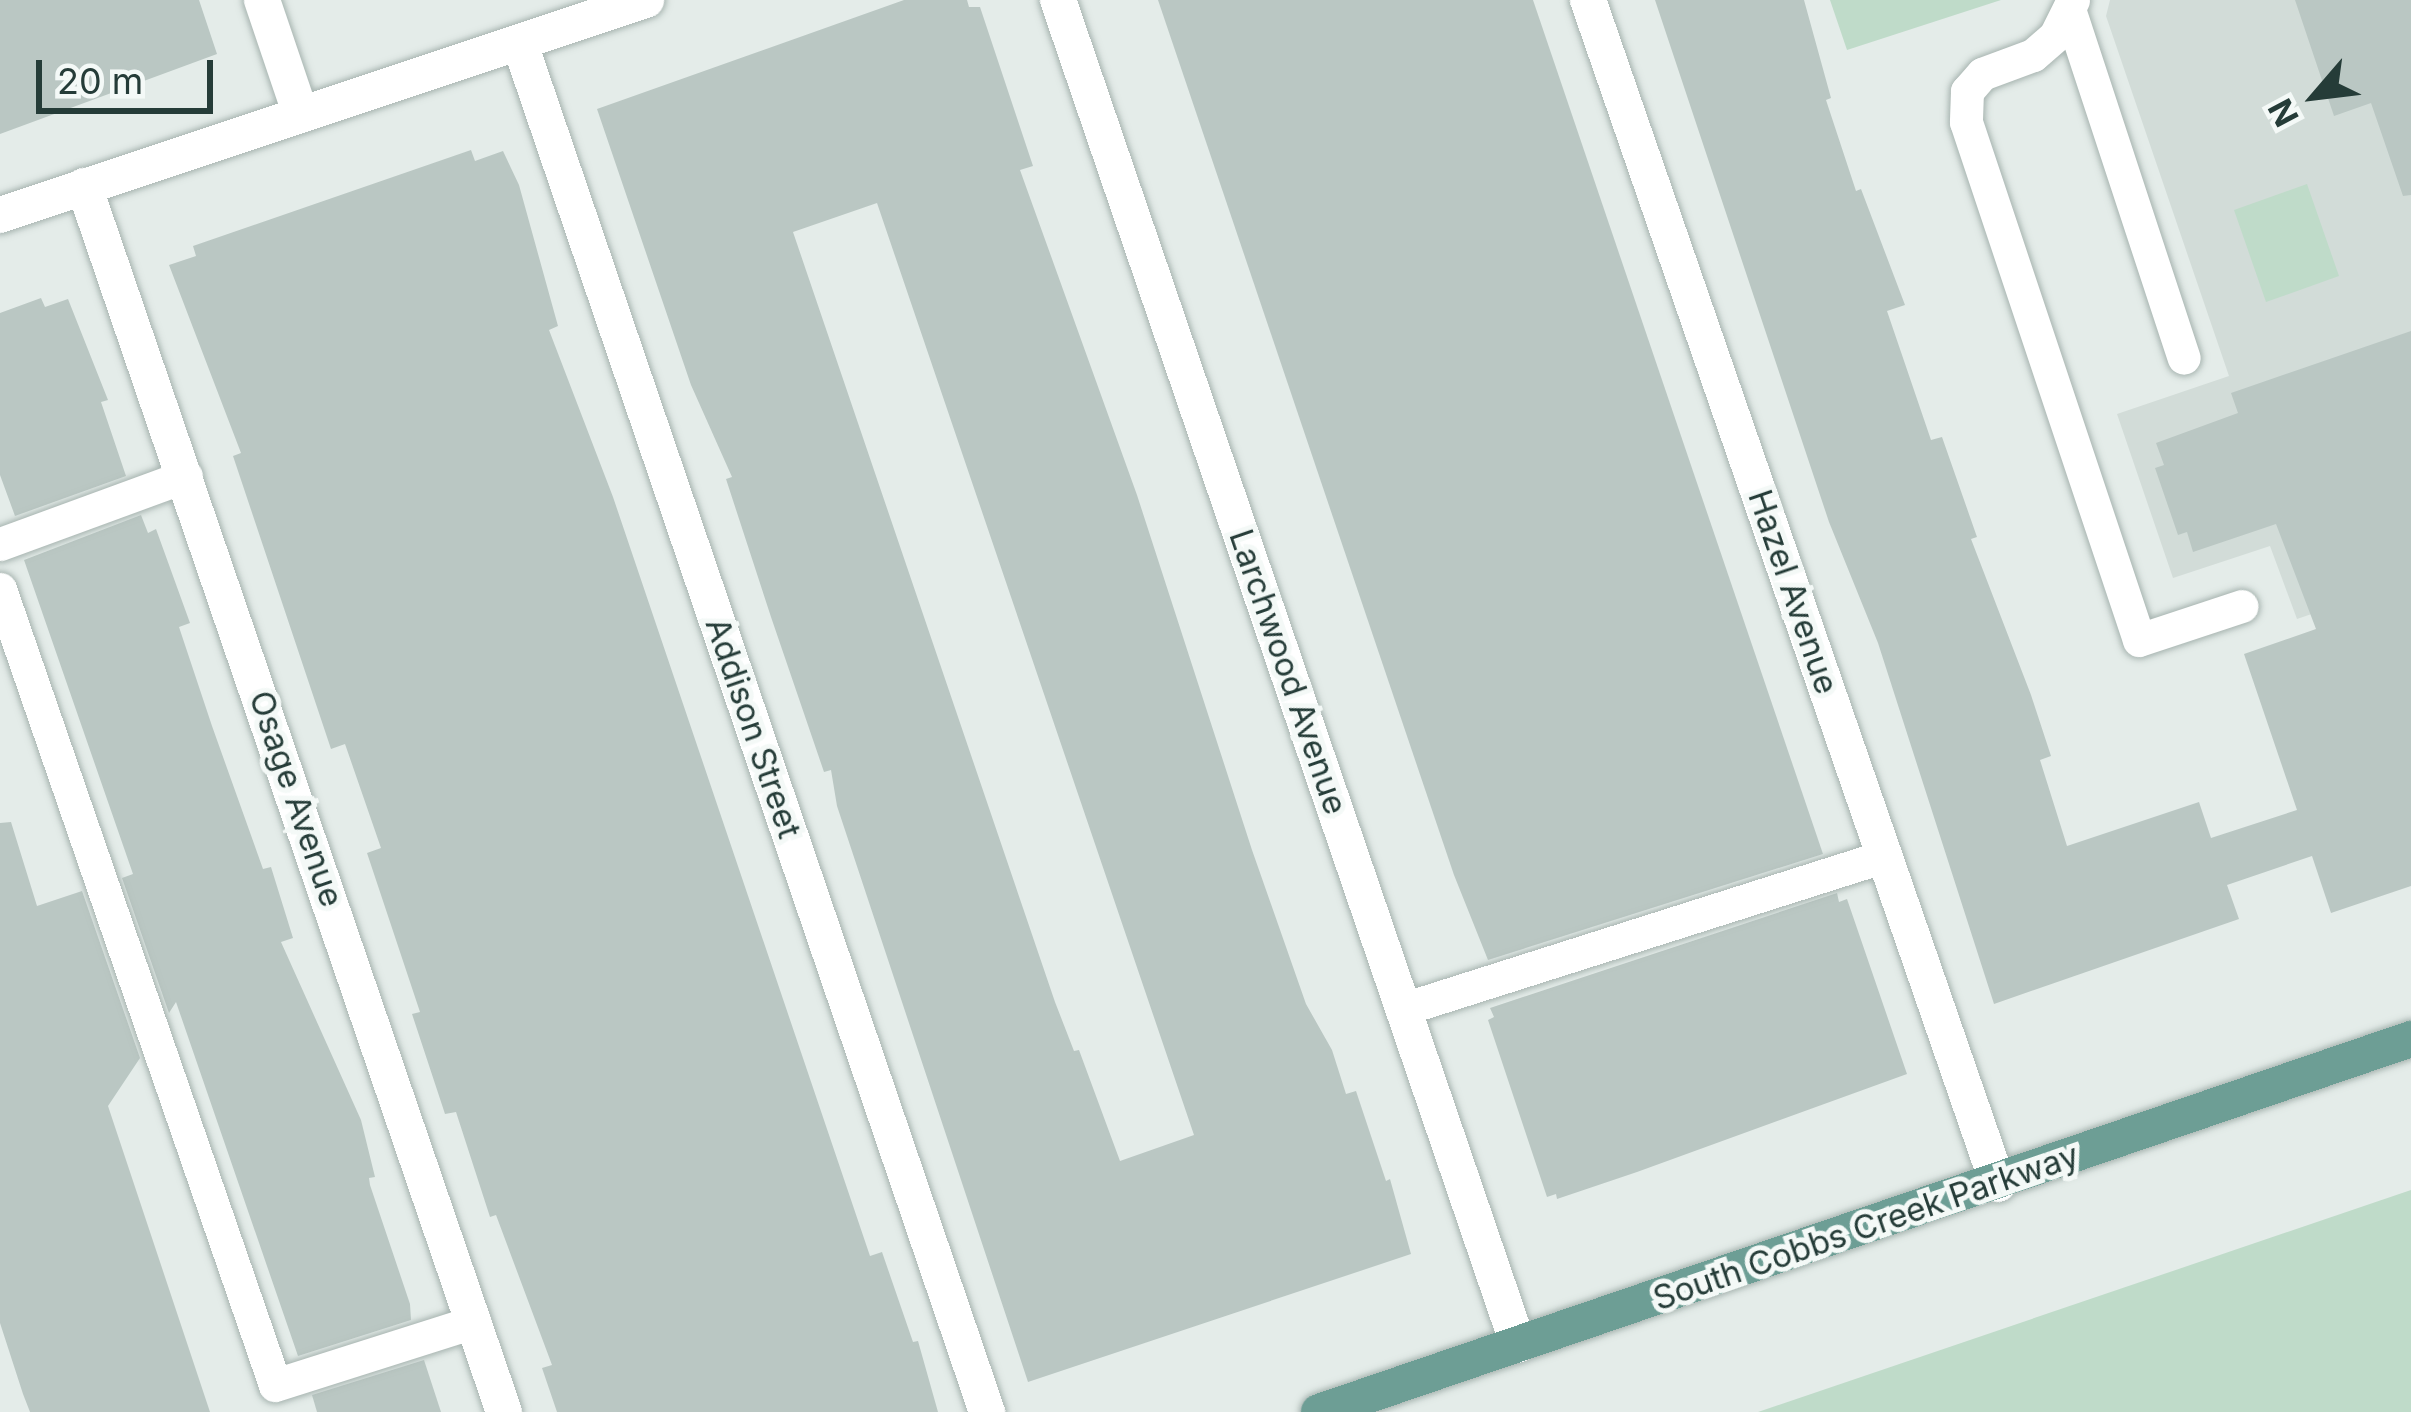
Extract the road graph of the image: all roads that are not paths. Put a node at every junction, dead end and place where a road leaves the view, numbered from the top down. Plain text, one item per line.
1 (262, 0) edge
2 (646, 0) edge
3 (1058, 0) edge
4 (1588, 0) edge
5 (2071, 5) edge
6 (520, 44) junction
7 (301, 115) junction
8 (84, 186) junction
9 (0, 215) edge
10 (2184, 358) dead end
11 (186, 476) junction
12 (0, 544) edge
13 (0, 589) edge
14 (2242, 606) dead end
15 (1885, 856) junction
16 (1403, 1009) junction
17 (2411, 1039) edge
18 (1998, 1184) junction
19 (474, 1322) junction
20 (1518, 1344) junction
21 (504, 1412) edge
22 (987, 1412) edge
23 (1319, 1412) edge

1 - 7 street
2 - 6 street
3 - 16 street, Larchwood Avenue
4 - 15 street, Hazel Avenue
5 - 10 lane
5 - 14 lane
6 - 7 street
6 - 22 street, Addison Street
7 - 8 street
8 - 9 street
8 - 11 street, Osage Avenue
11 - 12 lane
11 - 19 street, Osage Avenue
13 - 19 lane
15 - 16 lane
15 - 18 street, Hazel Avenue
16 - 20 street, Larchwood Avenue
17 - 18 main road, South Cobbs Creek Parkway
18 - 20 main road, South Cobbs Creek Parkway
19 - 21 street, Osage Avenue
20 - 23 main road, South Cobbs Creek Parkway

